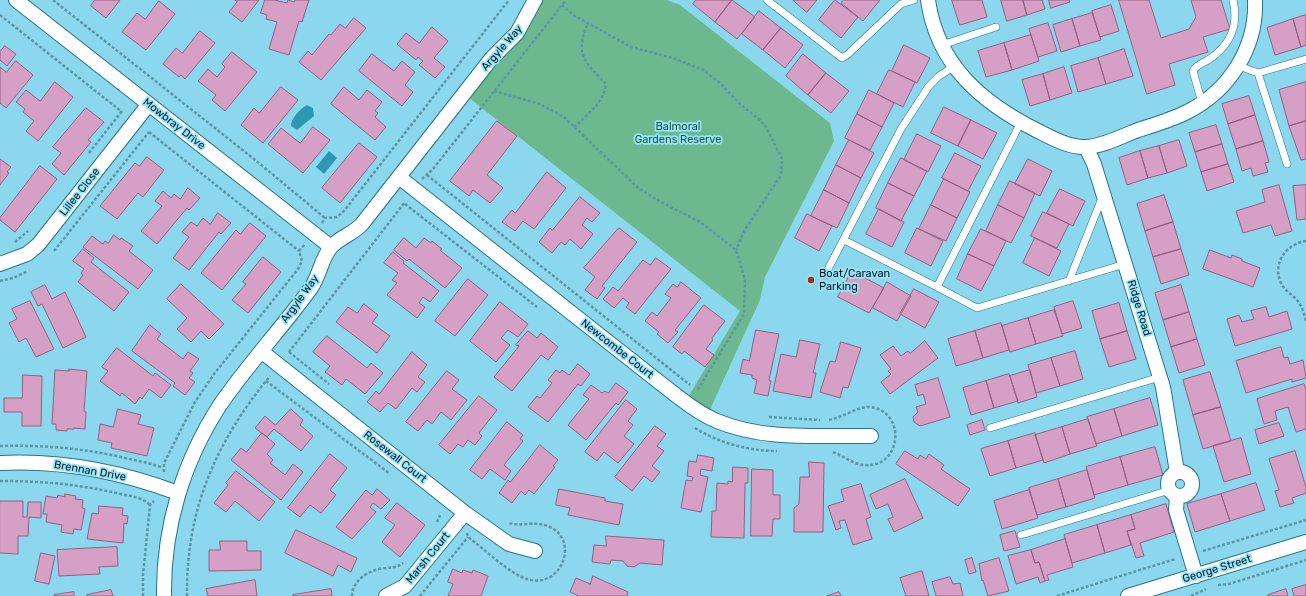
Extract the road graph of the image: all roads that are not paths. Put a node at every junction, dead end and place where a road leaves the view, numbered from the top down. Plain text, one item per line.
1 (16, 0) edge
2 (535, 0) edge
3 (767, 0) edge
4 (914, 0) edge
5 (928, 0) edge
6 (1233, 0) edge
7 (1255, 0) edge
8 (996, 27) dead end
9 (942, 45) junction
10 (1306, 59) edge
11 (955, 66) junction
12 (1239, 66) junction
13 (1258, 73) junction
14 (1202, 103) junction
15 (149, 104) junction
16 (1021, 122) junction
17 (1086, 147) junction
18 (1286, 164) dead end
19 (399, 177) junction
20 (1104, 195) junction
21 (844, 240) junction
22 (331, 247) junction
23 (0, 264) edge
24 (1125, 264) junction
25 (825, 275) dead end
26 (1069, 281) junction
27 (937, 287) junction
28 (261, 351) junction
29 (1160, 377) junction
30 (990, 428) dead end
31 (871, 436) dead end
32 (0, 463) edge
33 (1177, 472) junction
34 (178, 493) junction
35 (1173, 493) junction
36 (465, 513) junction
37 (1021, 536) dead end
38 (1306, 542) edge
39 (535, 551) dead end
40 (1196, 576) junction
41 (164, 596) edge
42 (386, 596) edge
43 (1128, 596) edge

1 - 15 street, Mowbray Drive
2 - 19 street, Argyle Way
3 - 4 lane
5 - 9 street
6 - 14 lane
7 - 12 street
8 - 9 lane
9 - 11 street
10 - 13 lane
11 - 16 street
11 - 21 lane
12 - 13 lane
12 - 14 street
13 - 18 lane
14 - 17 street
15 - 22 street, Mowbray Drive
15 - 23 street, Lillee Close
16 - 17 street
16 - 27 lane
17 - 20 street, Ridge Road
19 - 22 street, Argyle Way
19 - 31 street, Newcombe Court
20 - 24 street, Ridge Road
20 - 26 lane
21 - 25 lane
21 - 27 lane
22 - 28 street, Argyle Way
24 - 26 lane
24 - 29 street, Ridge Road
26 - 27 lane
28 - 34 street, Argyle Way
28 - 36 street, Rosewall Court
29 - 30 lane
29 - 33 street, Ridge Road
32 - 34 street, Brennan Drive
33 - 35 street
33 - 35 street
34 - 41 street, Argyle Way
35 - 37 lane
35 - 40 street
36 - 39 street, Rosewall Court
36 - 42 street, Marsh Court
38 - 40 street, George Street
40 - 43 street, George Street

